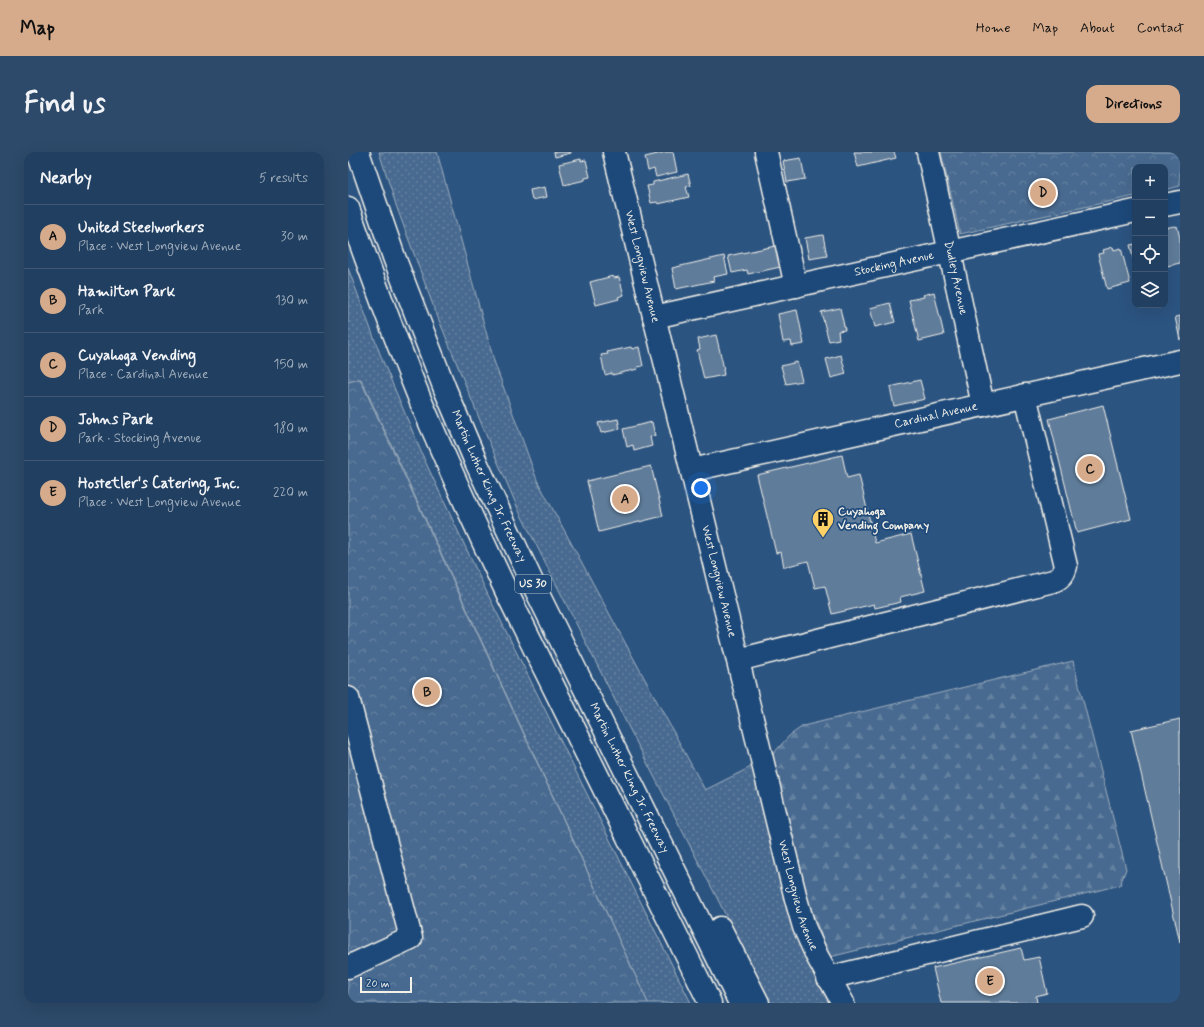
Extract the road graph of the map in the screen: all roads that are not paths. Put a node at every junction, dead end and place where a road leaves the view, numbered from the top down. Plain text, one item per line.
1 (358, 152) edge
2 (614, 152) edge
3 (766, 152) edge
4 (928, 152) edge
5 (1180, 202) edge
6 (1168, 204) edge
7 (348, 208) edge
8 (1132, 213) edge
9 (950, 252) junction
10 (796, 286) junction
11 (654, 317) junction
12 (1180, 361) edge
13 (1025, 395) junction
14 (983, 404) junction
15 (692, 470) junction
16 (738, 660) junction
17 (348, 698) edge
18 (606, 732) junction
19 (1082, 916) dead end
20 (348, 967) edge
21 (828, 978) junction
22 (710, 1003) edge
23 (740, 1003) edge
24 (758, 1003) edge
25 (843, 1003) edge

1 - 18 main road, Martin Luther King Jr. Freeway / US 30
2 - 11 main road, West Longview Avenue
3 - 10 main road
4 - 9 main road, Dudley Avenue
5 - 6 main road
7 - 22 main road, US 30
8 - 9 main road, Stocking Avenue
9 - 10 main road, Stocking Avenue
9 - 14 main road, Dudley Avenue
10 - 11 main road, Stocking Avenue
11 - 15 main road, West Longview Avenue
12 - 13 main road, Cardinal Avenue
13 - 14 main road, Cardinal Avenue
13 - 16 main road
14 - 15 main road, Cardinal Avenue
15 - 16 main road, West Longview Avenue
16 - 21 main road, West Longview Avenue
17 - 20 main road
18 - 23 main road, Martin Luther King Jr. Freeway / US 30
18 - 24 main road
19 - 21 main road
21 - 25 main road, West Longview Avenue

